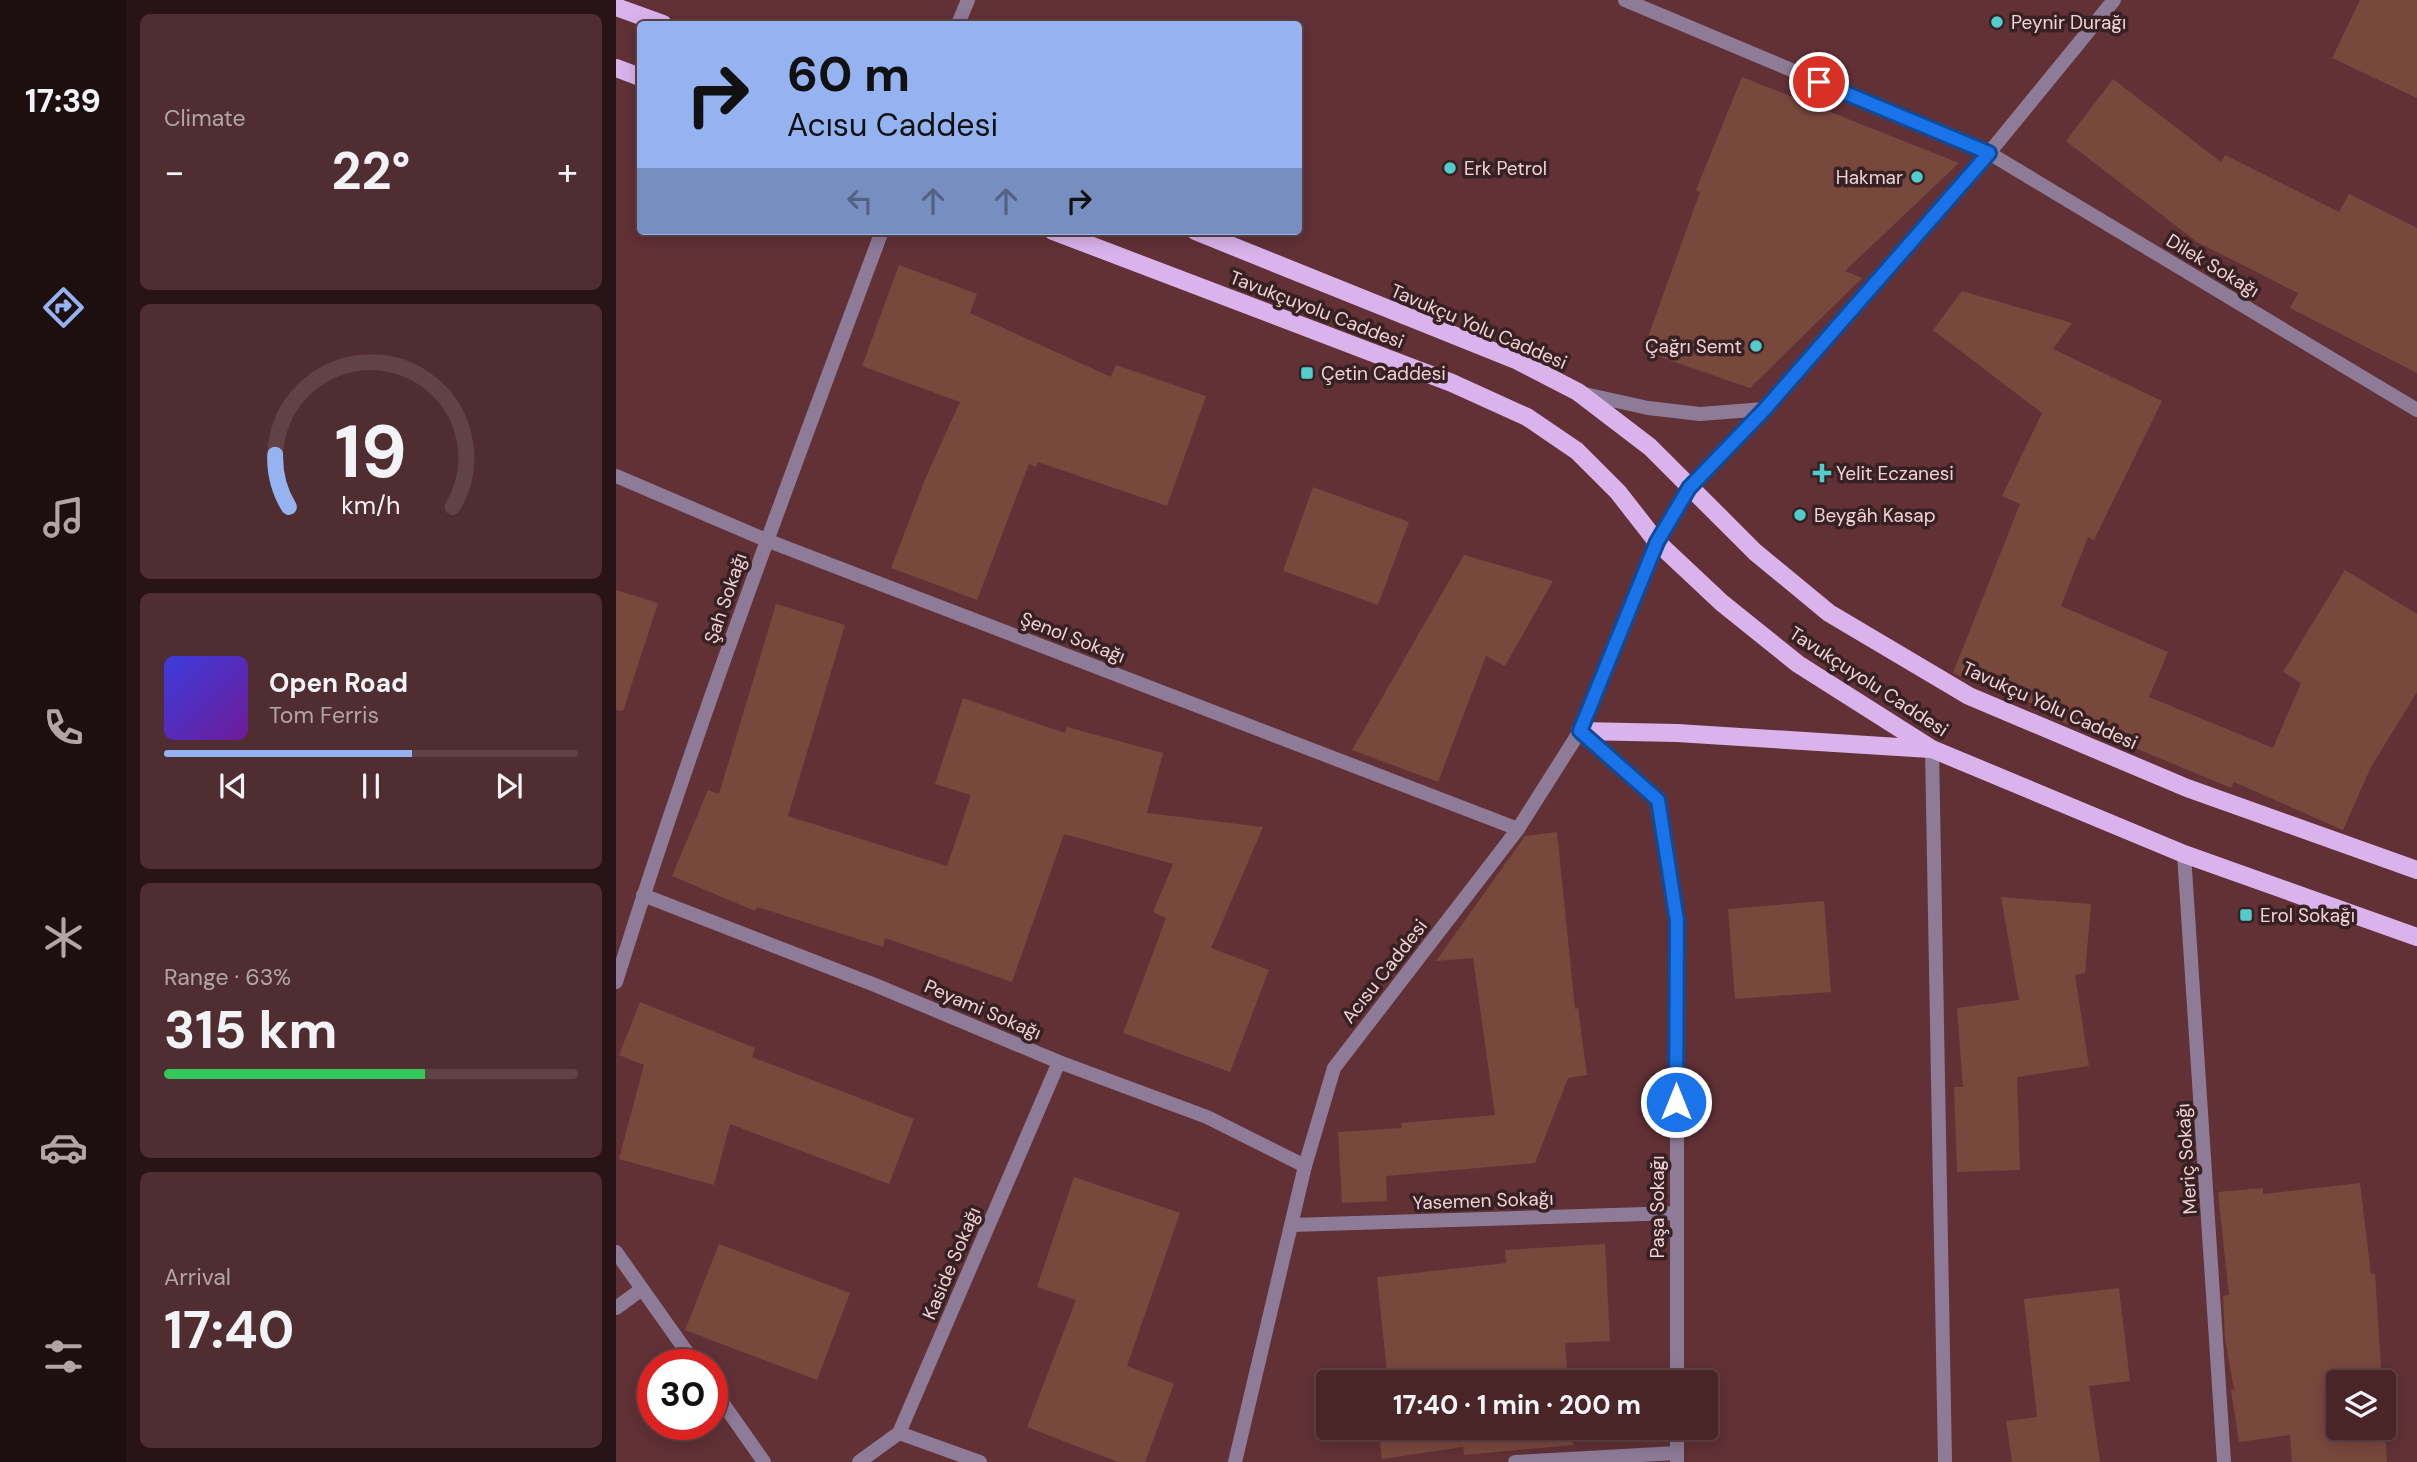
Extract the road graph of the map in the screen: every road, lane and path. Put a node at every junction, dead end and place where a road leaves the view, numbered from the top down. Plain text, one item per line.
1 (968, 0) edge
2 (1625, 0) edge
3 (2114, 0) edge
4 (616, 7) edge
5 (655, 21) edge
6 (959, 21) edge
7 (616, 68) edge
8 (637, 76) edge
9 (1989, 153) junction
10 (880, 235) edge
11 (1064, 235) edge
12 (1205, 235) edge
13 (1578, 392) junction
14 (1765, 409) junction
15 (2417, 410) edge
16 (616, 476) edge
17 (1689, 488) junction
18 (766, 540) junction
19 (1657, 542) junction
20 (1580, 731) junction
21 (1932, 749) junction
22 (1518, 829) junction
23 (2185, 854) junction
24 (2417, 870) edge
25 (643, 895) junction
26 (2417, 937) edge
27 (616, 982) edge
28 (1059, 1062) junction
29 (1305, 1166) junction
30 (1677, 1213) junction
31 (1291, 1226) junction
32 (616, 1252) edge
33 (642, 1289) junction
34 (616, 1307) edge
35 (685, 1349) edge
36 (1677, 1370) edge
37 (728, 1411) edge
38 (899, 1433) junction
39 (1677, 1457) edge
40 (764, 1462) edge
41 (859, 1462) edge
42 (980, 1462) edge
43 (1235, 1462) edge
44 (1516, 1462) edge
45 (1945, 1462) edge
46 (2224, 1462) edge

1 - 6 street
2 - 9 street, Dilek Sokağı
3 - 9 street
4 - 5 main road
7 - 8 main road
9 - 14 street
9 - 15 street, Dilek Sokağı
10 - 18 street, Şah Sokağı
11 - 19 main road, Tavukçuyolu Caddesi
12 - 13 main road, Tavukçu Yolu Caddesi
13 - 14 street
13 - 17 main road, Tavukçu Yolu Caddesi
14 - 17 street
16 - 18 street, Şenol Sokağı
17 - 19 street
17 - 24 main road, Tavukçu Yolu Caddesi
18 - 22 street, Şenol Sokağı
18 - 25 street, Şah Sokağı
19 - 20 street, Acısu Caddesi
19 - 21 main road, Tavukçuyolu Caddesi
20 - 21 main road
20 - 22 street, Acısu Caddesi
20 - 30 street, Paşa Sokağı
21 - 23 main road, Tavukçuyolu Caddesi
21 - 45 street
22 - 29 street, Acısu Caddesi
23 - 26 main road, Tavukçuyolu Caddesi
23 - 46 street, Meriç Sokağı
25 - 27 street, Şah Sokağı
25 - 28 street, Peyami Sokağı
28 - 29 street, Peyami Sokağı
28 - 38 street, Kaside Sokağı
29 - 31 street, Acısu Caddesi
30 - 31 street, Yasemen Sokağı
30 - 36 street, Paşa Sokağı
31 - 43 street, Acısu Caddesi
32 - 33 street
33 - 34 street
33 - 35 street
37 - 40 street
38 - 41 street
38 - 42 street
39 - 44 street

